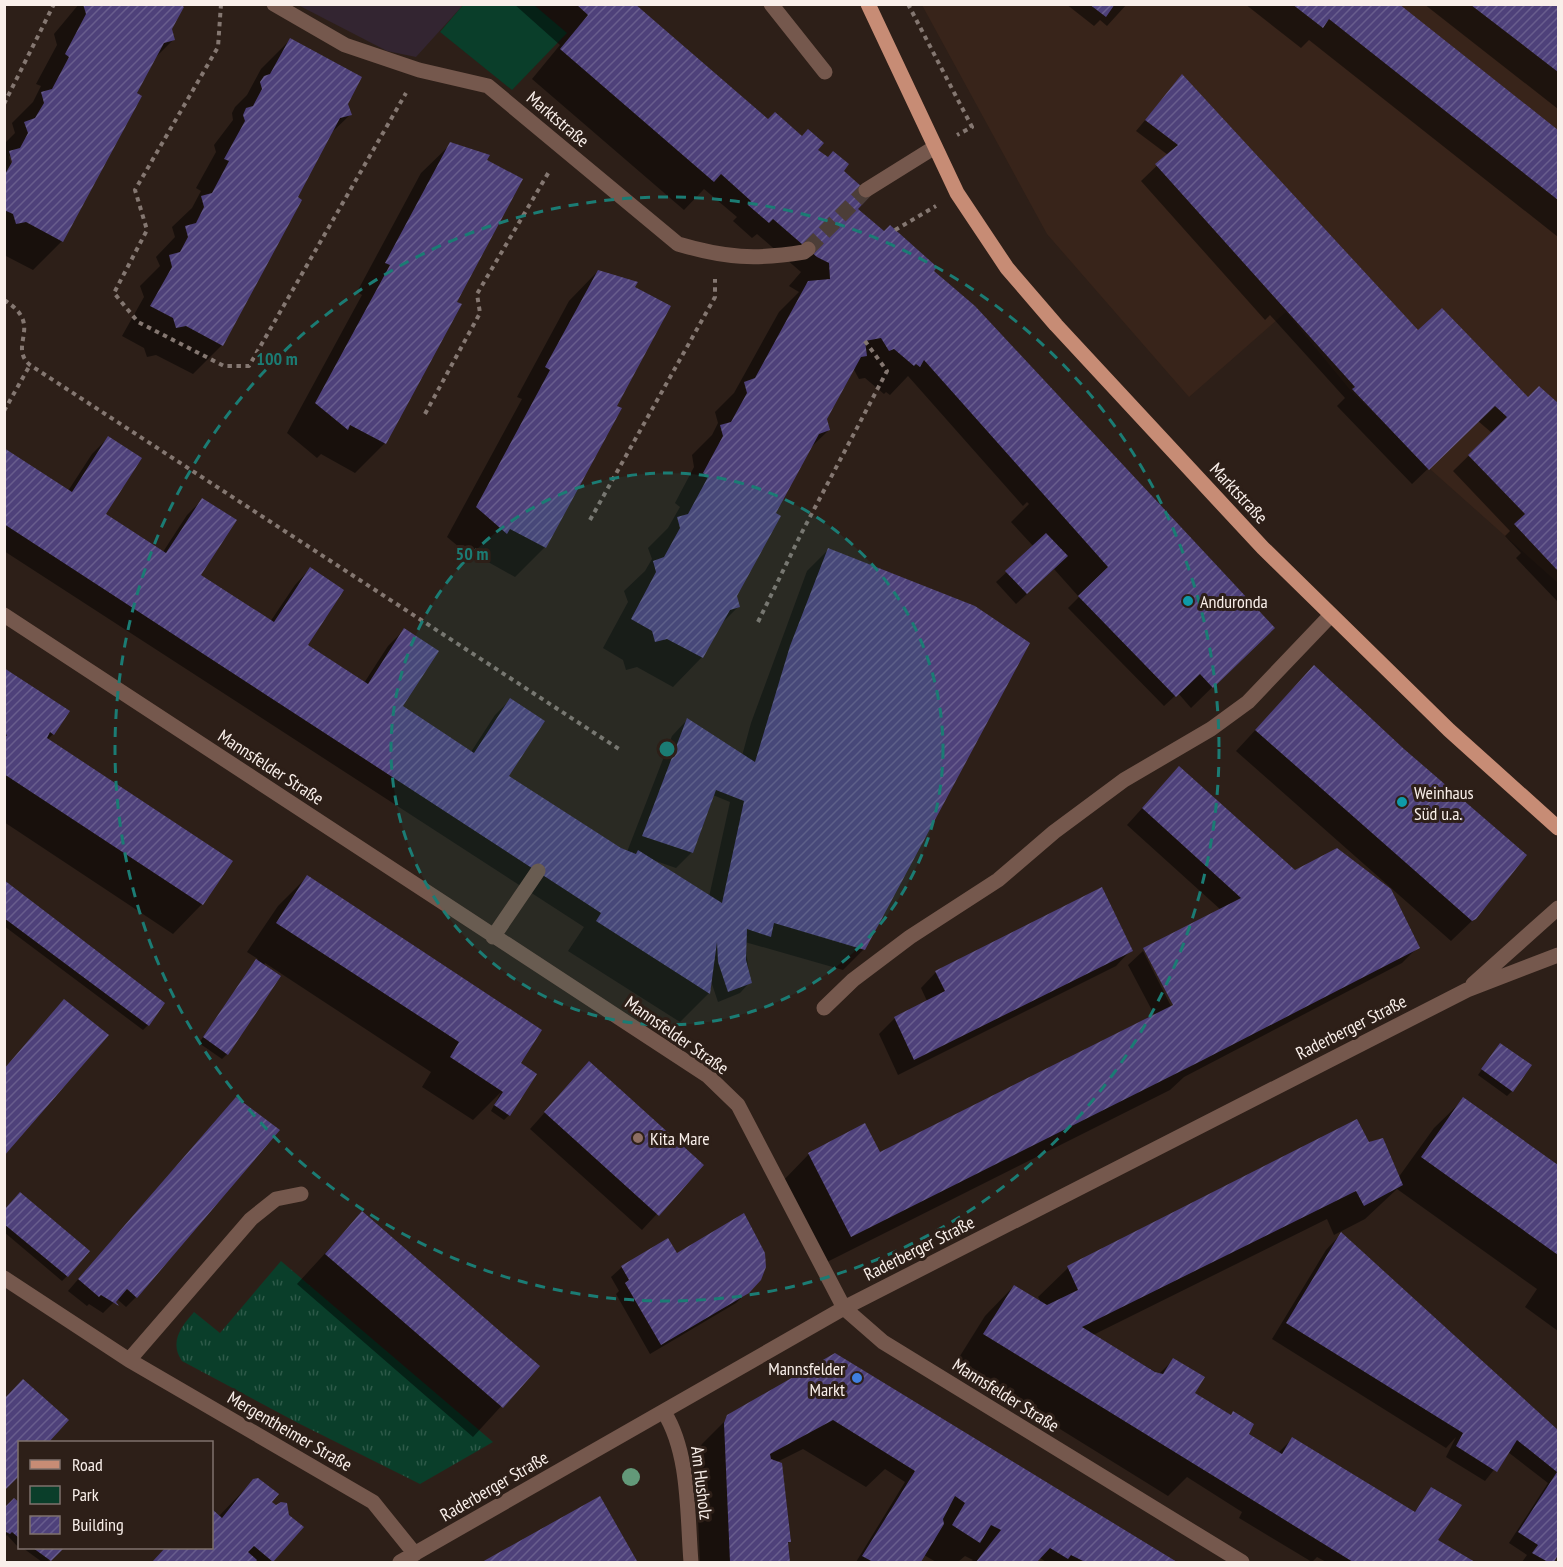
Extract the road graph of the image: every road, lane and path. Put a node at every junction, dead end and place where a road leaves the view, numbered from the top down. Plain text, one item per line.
1 (54, 4) edge
2 (221, 4) edge
3 (274, 4) edge
4 (771, 4) edge
5 (868, 4) edge
6 (908, 4) edge
7 (419, 70) junction
8 (825, 72) dead end
9 (4, 104) edge
10 (935, 147) junction
11 (563, 149) junction
12 (866, 190) tunnel mouth
13 (957, 193) junction
14 (895, 230) dead end
15 (808, 249) tunnel mouth
16 (714, 255) junction
17 (4, 300) edge
18 (865, 341) dead end
19 (30, 365) junction
20 (4, 411) edge
21 (425, 414) dead end
22 (591, 520) dead end
23 (4, 615) edge
24 (1331, 615) junction
25 (758, 622) dead end
26 (621, 751) dead end
27 (1558, 828) edge
28 (538, 871) dead end
29 (1558, 909) edge
30 (494, 937) junction
31 (1558, 956) edge
32 (1467, 990) junction
33 (824, 1008) dead end
34 (301, 1194) dead end
35 (4, 1278) edge
36 (844, 1308) junction
37 (129, 1360) junction
38 (664, 1412) junction
39 (415, 1554) junction
40 (400, 1563) edge
41 (691, 1563) edge
42 (1242, 1563) edge

1 - 9 path
2 - 7 path
3 - 7 street, Marktstraße
4 - 8 street
5 - 10 main road, Marktstraße
6 - 10 path
7 - 11 street, Marktstraße
10 - 12 street
10 - 13 main road, Marktstraße
11 - 16 street, Marktstraße
11 - 21 path
13 - 14 path
13 - 24 main road, Marktstraße
15 - 16 street, Marktstraße
16 - 22 path
17 - 19 path
18 - 25 path
19 - 20 path
19 - 26 path
23 - 30 street, Mannsfelder Straße
24 - 27 main road, Marktstraße
24 - 33 street
28 - 30 street
29 - 32 street, Raderberger Straße
30 - 36 street, Mannsfelder Straße
31 - 32 street, Raderberger Straße
32 - 36 street, Raderberger Straße
34 - 37 street
35 - 37 street, Mergentheimer Straße
36 - 38 street, Raderberger Straße
36 - 42 street, Mannsfelder Straße
37 - 39 street, Mergentheimer Straße
38 - 39 street, Raderberger Straße
38 - 41 street, Am Husholz
39 - 40 street, Raderberger Straße

